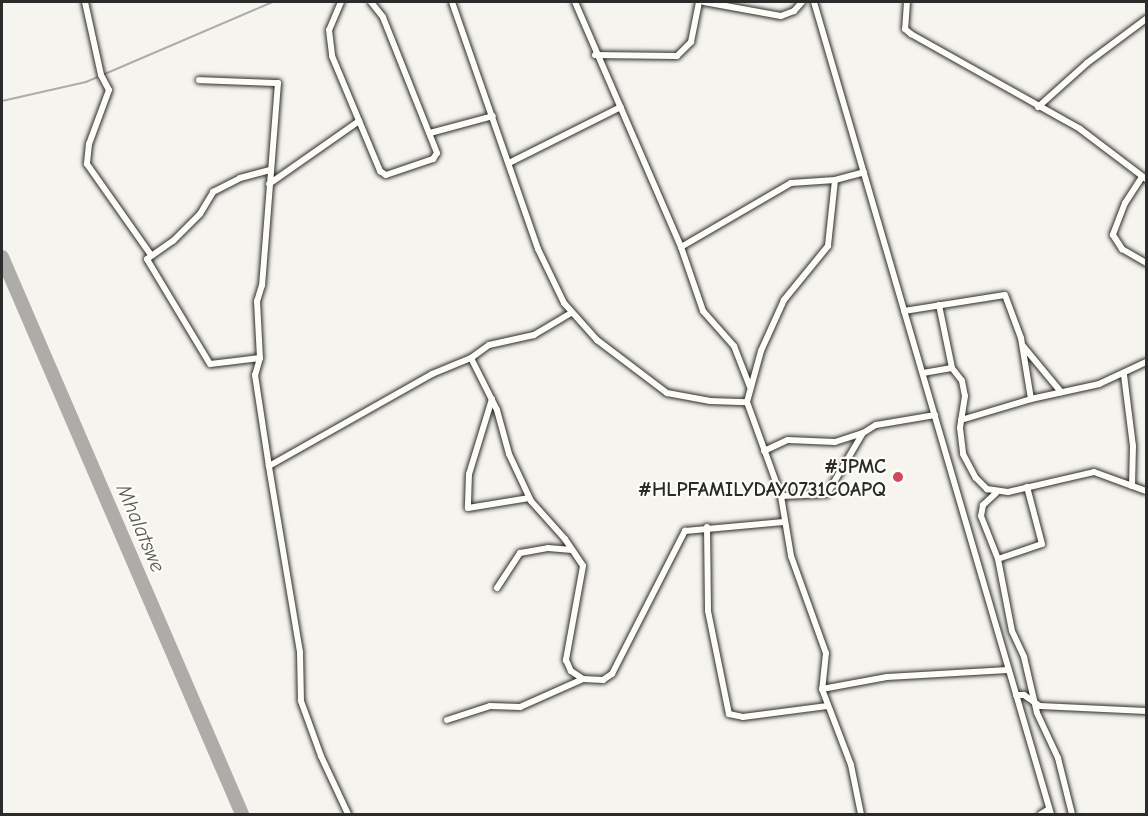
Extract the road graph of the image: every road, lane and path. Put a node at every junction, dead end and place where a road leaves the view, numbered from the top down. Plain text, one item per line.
1 (85, 2) edge
2 (341, 2) edge
3 (371, 2) edge
4 (452, 2) edge
5 (575, 2) edge
6 (702, 2) edge
7 (802, 2) edge
8 (813, 2) edge
9 (907, 2) edge
10 (1146, 19) edge
11 (596, 55) junction
12 (199, 80) dead end
13 (621, 107) junction
14 (1038, 107) junction
15 (493, 116) junction
16 (359, 121) junction
17 (430, 133) junction
18 (509, 163) junction
19 (269, 170) junction
20 (864, 171) junction
21 (1144, 178) edge
22 (835, 180) junction
23 (269, 184) junction
24 (681, 247) junction
25 (151, 255) junction
26 (1146, 263) edge
27 (939, 305) junction
28 (904, 311) junction
29 (571, 313) junction
30 (1022, 344) junction
31 (260, 358) junction
32 (471, 358) junction
33 (1146, 362) edge
34 (952, 368) junction
35 (923, 373) junction
36 (1124, 375) junction
37 (751, 391) junction
38 (1060, 392) junction
39 (492, 399) junction
40 (1031, 399) junction
41 (747, 402) junction
42 (935, 415) junction
43 (961, 420) junction
44 (862, 433) junction
45 (764, 451) junction
46 (269, 466) junction
47 (1132, 486) junction
48 (1028, 487) junction
49 (1146, 491) edge
50 (996, 493) junction
51 (781, 496) junction
52 (529, 498) junction
53 (784, 522) junction
54 (707, 527) junction
55 (572, 550) junction
56 (998, 560) junction
57 (497, 588) dead end
58 (1008, 670) junction
59 (583, 679) junction
60 (822, 689) junction
61 (1016, 695) junction
62 (1035, 703) junction
63 (826, 706) junction
64 (1146, 711) edge
65 (447, 720) dead end
66 (1050, 812) edge
67 (348, 814) edge
68 (861, 814) edge
69 (1041, 814) edge
70 (1072, 814) edge

1 - 25 street
2 - 16 street
3 - 17 street
4 - 15 street
5 - 11 street
6 - 7 street
6 - 11 street
8 - 20 street
9 - 14 street
10 - 14 street
11 - 13 street
12 - 19 street
13 - 18 street
13 - 24 street
14 - 21 street
15 - 17 street
15 - 18 street
16 - 17 street
16 - 23 street
18 - 29 street
19 - 23 street
19 - 25 street
20 - 22 street
20 - 28 street
21 - 26 street
22 - 24 street
22 - 37 street
23 - 31 street
24 - 37 street
25 - 31 street
27 - 28 street
27 - 30 street
27 - 34 street
28 - 35 street
29 - 32 street
29 - 41 street
30 - 38 street
30 - 40 street
31 - 46 street
32 - 39 street
32 - 46 street
33 - 36 street
34 - 35 street
34 - 43 street
35 - 42 street
36 - 38 street
36 - 47 street
37 - 41 street
38 - 40 street
39 - 52 street
39 - 52 street
40 - 43 street
41 - 45 street
42 - 44 street
42 - 58 street
43 - 50 street
44 - 45 street
44 - 51 street
45 - 51 street
46 - 67 street
47 - 48 street
47 - 49 street
48 - 50 street
48 - 56 street
50 - 56 street
51 - 53 street
52 - 55 street
53 - 54 street
53 - 60 street
54 - 59 street
54 - 63 street
55 - 57 street
55 - 59 street
56 - 62 street
58 - 60 street
58 - 61 street
59 - 65 street
60 - 63 street
61 - 62 street
61 - 66 street
62 - 64 street
62 - 70 street
63 - 68 street
66 - 69 street

